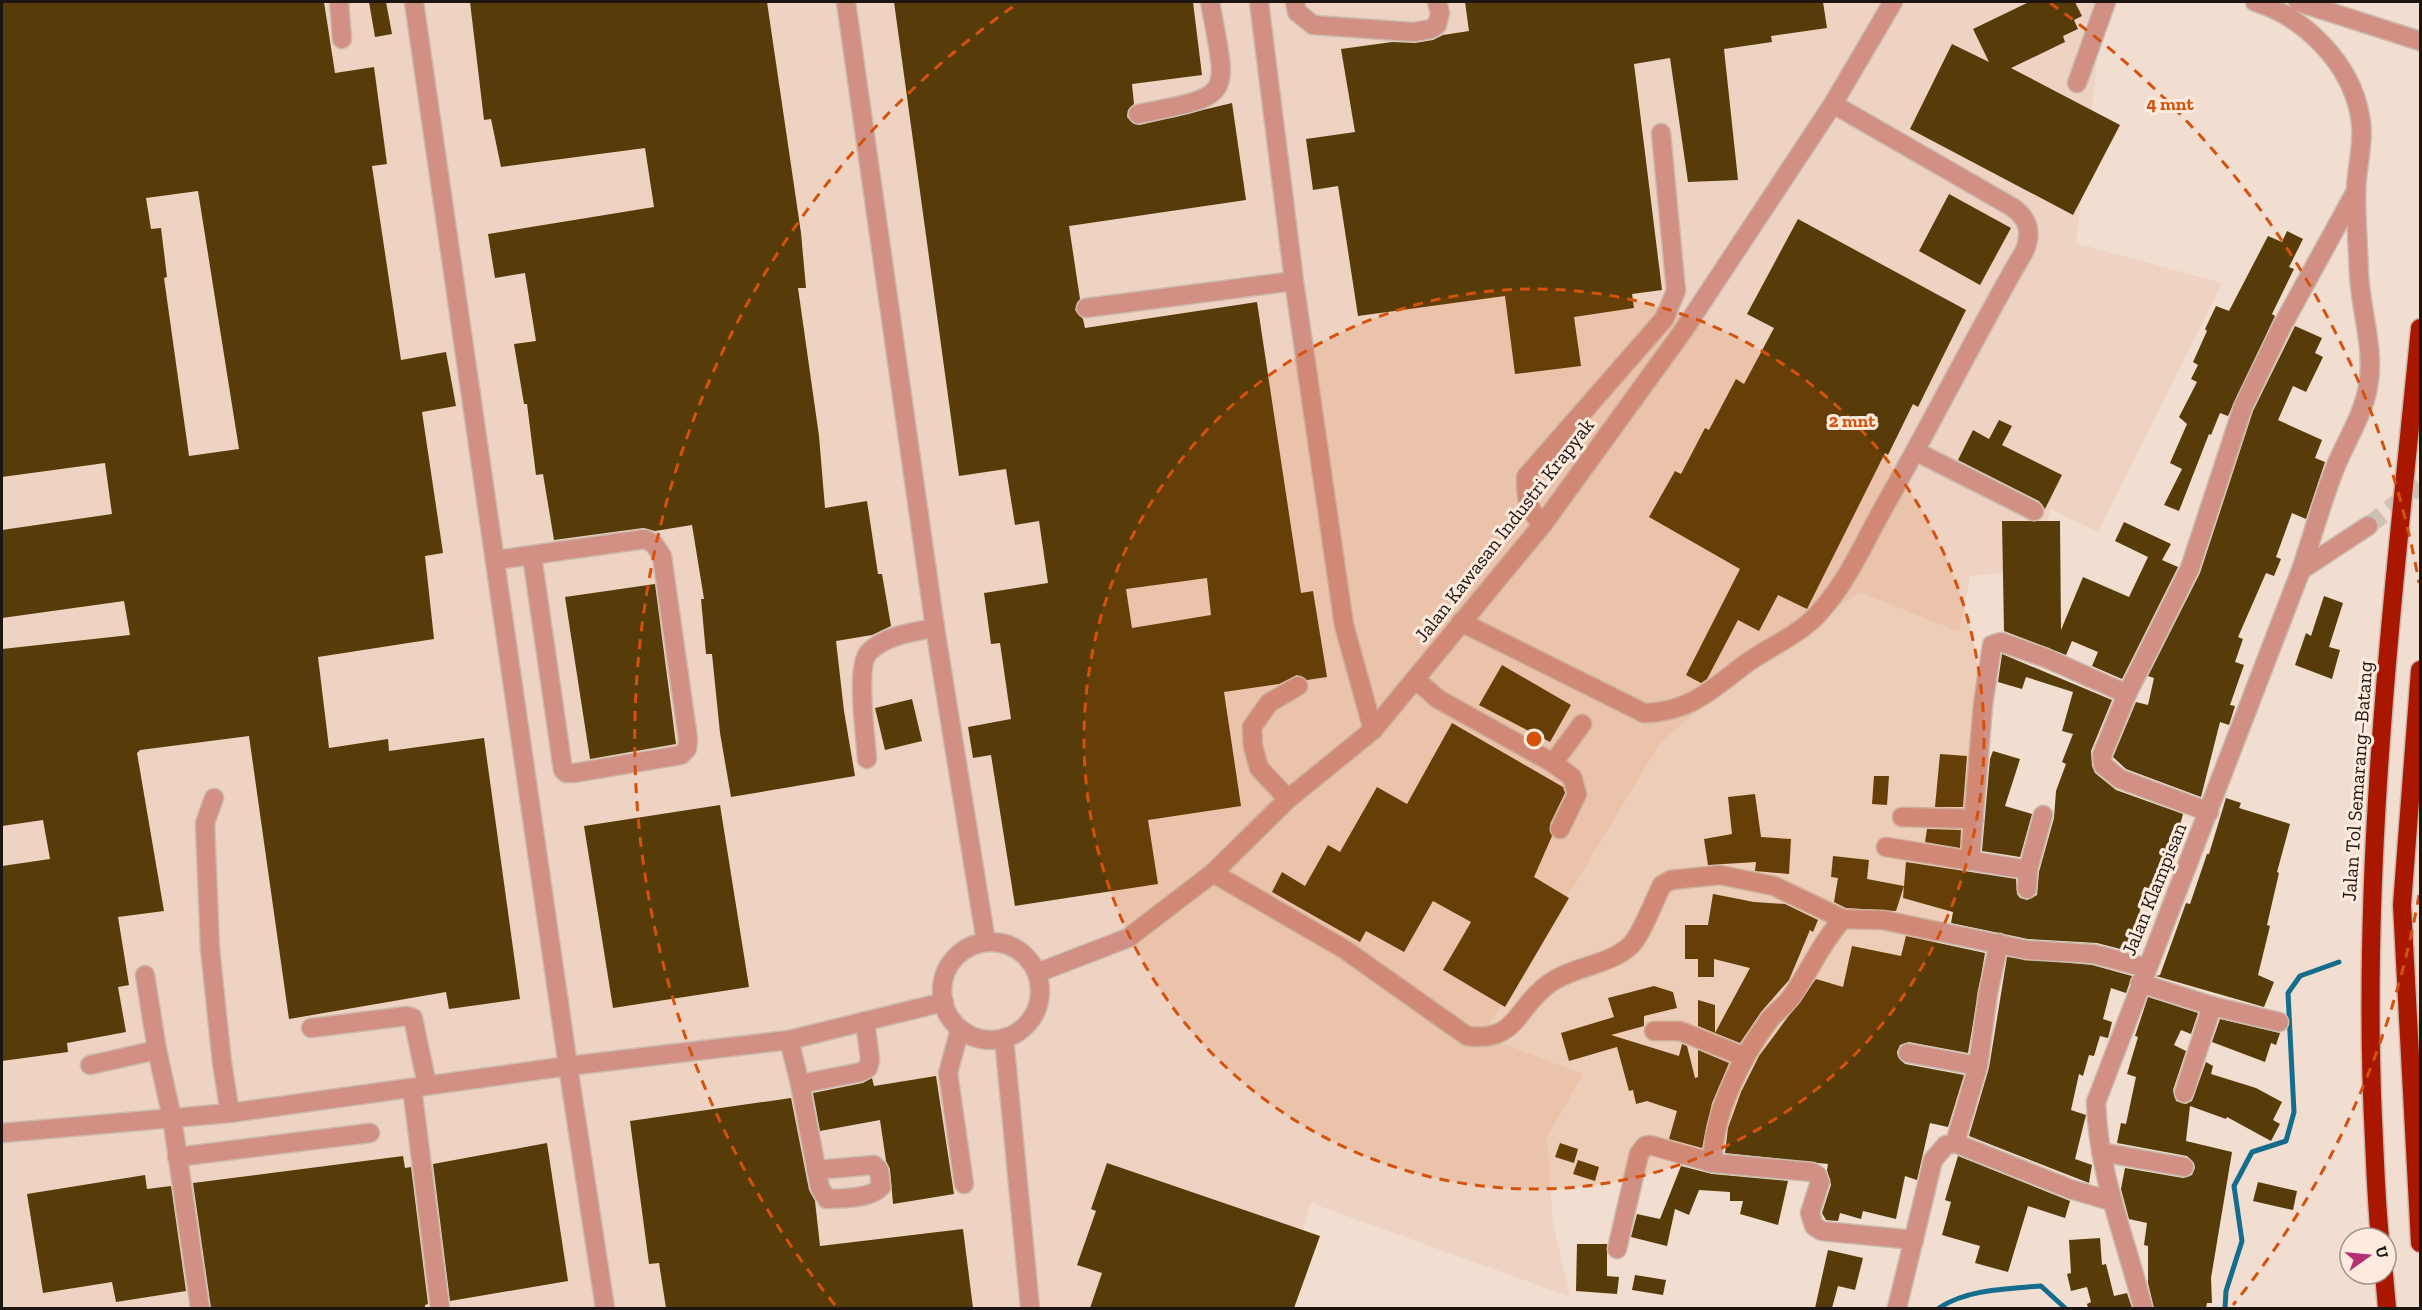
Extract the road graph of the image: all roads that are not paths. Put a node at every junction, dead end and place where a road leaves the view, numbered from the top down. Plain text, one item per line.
1 (339, 2) edge
2 (414, 2) edge
3 (846, 2) edge
4 (1210, 2) edge
5 (1259, 2) edge
6 (1295, 2) edge
7 (1437, 2) edge
8 (1893, 2) edge
9 (2106, 2) edge
10 (2255, 2) edge
11 (2298, 2) edge
12 (342, 39) dead end
13 (2421, 42) edge
14 (2077, 83) dead end
15 (1833, 104) junction
16 (1138, 114) dead end
17 (1661, 133) dead end
18 (2356, 191) junction
19 (1294, 281) junction
20 (1086, 308) dead end
21 (2421, 328) edge
22 (1917, 452) junction
23 (2034, 511) dead end
24 (1543, 524) junction
25 (2368, 526) tunnel mouth
26 (532, 556) junction
27 (496, 560) junction
28 (2301, 570) junction
29 (1461, 622) junction
30 (935, 628) junction
31 (2421, 670) edge
32 (1415, 680) junction
33 (1298, 686) dead end
34 (2127, 694) junction
35 (1582, 724) dead end
36 (1372, 730) junction
37 (867, 759) dead end
38 (1553, 763) junction
39 (214, 798) dead end
40 (1288, 799) junction
41 (2209, 812) junction
42 (2043, 815) dead end
43 (1902, 817) dead end
44 (1974, 819) junction
45 (1560, 829) dead end
46 (1886, 847) dead end
47 (1970, 861) junction
48 (2028, 870) junction
49 (1213, 873) junction
50 (2027, 889) dead end
51 (1843, 919) junction
52 (986, 942) junction
53 (1999, 943) junction
54 (1037, 973) junction
55 (145, 975) dead end
56 (2144, 976) junction
57 (944, 1002) junction
58 (2212, 1006) junction
59 (865, 1021) junction
60 (2279, 1022) dead end
61 (311, 1028) dead end
62 (960, 1029) junction
63 (1654, 1031) dead end
64 (1004, 1038) junction
65 (789, 1040) junction
66 (157, 1050) junction
67 (1908, 1053) dead end
68 (1744, 1057) junction
69 (90, 1065) dead end
70 (567, 1066) junction
71 (1978, 1066) junction
72 (801, 1084) junction
73 (419, 1086) junction
74 (2184, 1093) dead end
75 (230, 1113) junction
76 (172, 1118) junction
77 (2, 1133) edge
78 (370, 1133) dead end
79 (1955, 1143) junction
80 (2101, 1152) junction
81 (177, 1157) junction
82 (1713, 1162) junction
83 (2184, 1167) dead end
84 (816, 1170) dead end
85 (964, 1184) dead end
86 (2111, 1202) junction
87 (2379, 1226) edge
88 (1914, 1240) junction
89 (2421, 1243) edge
90 (1617, 1249) dead end
91 (2385, 1286) edge
92 (200, 1308) edge
93 (440, 1308) edge
94 (605, 1308) edge
95 (1030, 1308) edge
96 (1898, 1308) edge
97 (2143, 1308) edge
98 (2387, 1308) edge

1 - 12 street
2 - 27 street
3 - 30 street
4 - 16 street
5 - 19 street
6 - 7 street
8 - 15 street, Jalan Kawasan Industri Krapyak
9 - 14 street
10 - 18 street, Jalan Klampisan
11 - 13 street
15 - 22 street
15 - 24 street, Jalan Kawasan Industri Krapyak
17 - 24 street
18 - 28 street, Jalan Klampisan
18 - 34 street
19 - 20 street
19 - 36 street
21 - 87 highway, Jalan Tol Semarang–Batang
22 - 23 street
22 - 29 street
24 - 29 street, Jalan Kawasan Industri Krapyak
25 - 28 street
26 - 26 street
26 - 27 street
27 - 70 street
28 - 41 street, Jalan Klampisan
29 - 32 street, Jalan Kawasan Industri Krapyak
30 - 37 street
30 - 52 street
31 - 89 highway
32 - 36 street, Jalan Kawasan Industri Krapyak
32 - 38 street
33 - 40 street
34 - 41 street
34 - 44 street
35 - 38 street
36 - 40 street, Jalan Kawasan Industri Krapyak
38 - 45 street
39 - 75 street
40 - 49 street, Jalan Kawasan Industri Krapyak
41 - 56 street, Jalan Klampisan
42 - 48 street
43 - 44 street
44 - 47 street
46 - 47 street
47 - 48 street
48 - 50 street
49 - 51 street
49 - 54 street, Jalan Kawasan Industri Krapyak
51 - 53 street
51 - 68 street
52 - 54 street
52 - 57 street
53 - 56 street
53 - 71 street
54 - 64 street
55 - 66 street
56 - 58 street
56 - 80 street, Jalan Klampisan
57 - 59 street
57 - 62 street
58 - 60 street
58 - 74 street
59 - 65 street
59 - 72 street
61 - 73 street
62 - 64 street
62 - 85 street
63 - 68 street
64 - 95 street
65 - 70 street
65 - 72 street
66 - 69 street
66 - 76 street
67 - 71 street
68 - 82 street
70 - 73 street
70 - 94 street
71 - 79 street
72 - 84 street
73 - 75 street
73 - 93 street
75 - 76 street
76 - 77 street
76 - 81 street
78 - 81 street
79 - 86 street
79 - 88 street
80 - 83 street
80 - 86 street, Jalan Klampisan
81 - 92 street
82 - 88 street
82 - 90 street
86 - 97 street, Jalan Klampisan
88 - 96 street
91 - 98 highway

